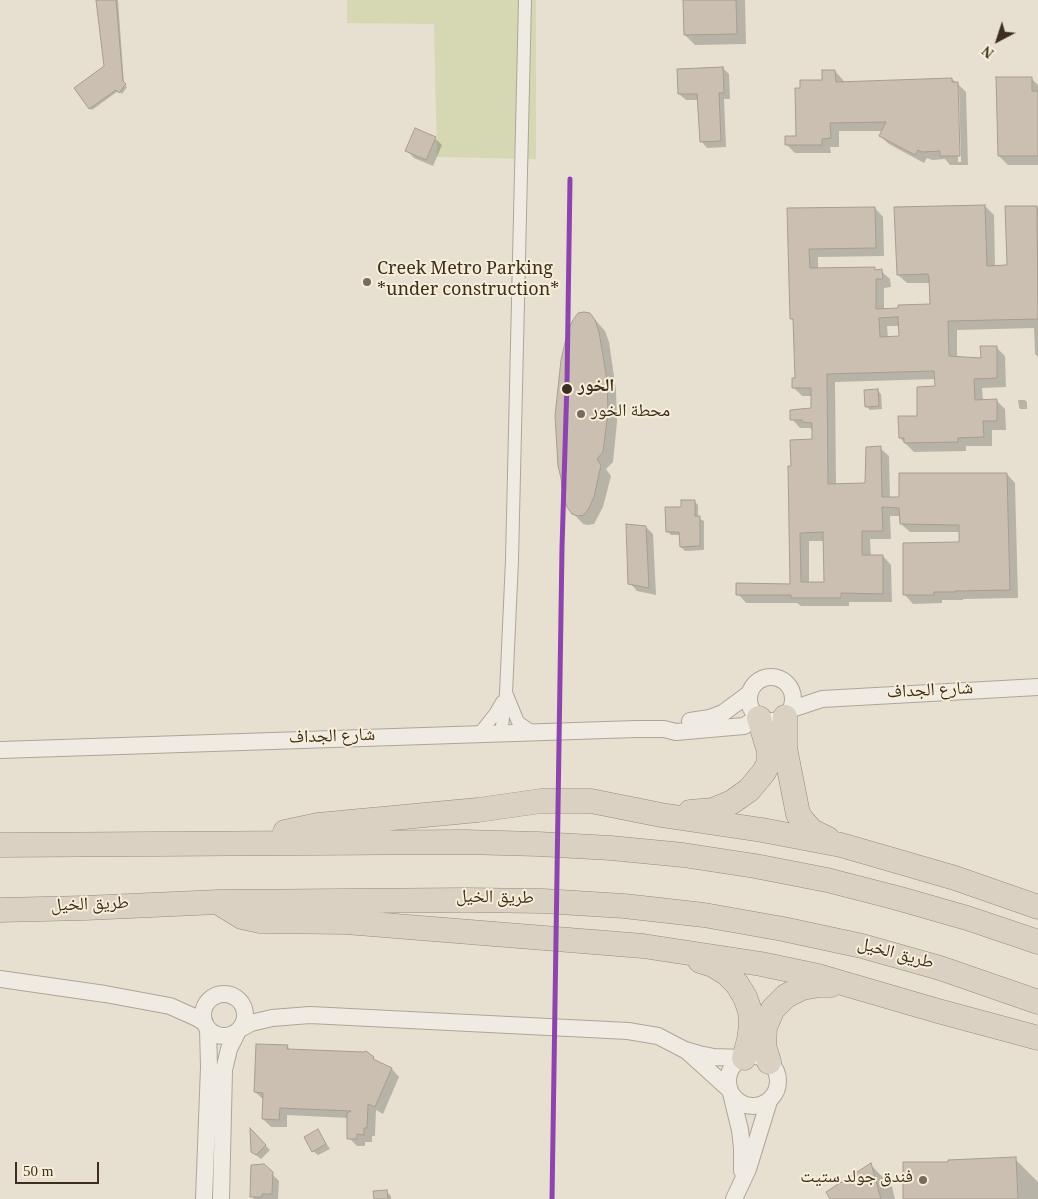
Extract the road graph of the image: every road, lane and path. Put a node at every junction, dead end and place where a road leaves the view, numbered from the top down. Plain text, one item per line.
1 (525, 0) edge
2 (1038, 687) edge
3 (791, 689) junction
4 (506, 693) junction
5 (750, 693) junction
6 (822, 699) junction
7 (788, 713) junction
8 (758, 717) junction
9 (664, 729) junction
10 (534, 733) junction
11 (479, 734) junction
12 (506, 734) junction
13 (0, 750) edge
14 (625, 807) junction
15 (250, 842) junction
16 (0, 845) edge
17 (842, 845) junction
18 (218, 902) junction
19 (1038, 907) edge
20 (0, 910) edge
21 (1038, 942) edge
22 (643, 946) junction
23 (0, 979) edge
24 (866, 989) junction
25 (212, 998) junction
26 (1038, 1002) edge
27 (243, 1004) junction
28 (170, 1006) junction
29 (283, 1016) junction
30 (206, 1026) junction
31 (240, 1030) junction
32 (1038, 1038) edge
33 (685, 1050) junction
34 (744, 1058) junction
35 (769, 1062) junction
36 (731, 1091) junction
37 (769, 1101) junction
38 (737, 1192) edge
39 (204, 1199) edge
40 (221, 1199) edge

1 - 4 street
2 - 6 street, شارع الجداف
3 - 5 street, شارع الجداف
3 - 6 street, شارع الجداف
3 - 7 street
4 - 10 street
4 - 11 street
4 - 12 street
5 - 8 street
5 - 9 street, شارع الجداف
6 - 7 street, شارع الجداف
7 - 8 street, شارع الجداف
7 - 17 highway
8 - 9 street, شارع الجداف
8 - 14 highway
9 - 10 street, شارع الجداف
10 - 12 street, شارع الجداف
11 - 12 street, شارع الجداف
11 - 13 street, شارع الجداف
14 - 15 highway
14 - 17 highway
15 - 16 highway
15 - 21 highway
17 - 19 highway
18 - 20 highway, طريق الخيل
18 - 22 highway
18 - 26 highway, طريق الخيل
22 - 24 highway
22 - 34 highway
23 - 28 street
24 - 32 highway
24 - 35 highway
25 - 27 street
25 - 28 street
25 - 30 street
27 - 29 street
27 - 31 street
28 - 30 street
29 - 31 street
29 - 33 street
30 - 31 street
30 - 39 street
31 - 40 street
33 - 34 street
33 - 36 street
34 - 35 street
34 - 36 street
35 - 37 street
36 - 37 street
36 - 38 street
37 - 38 street

